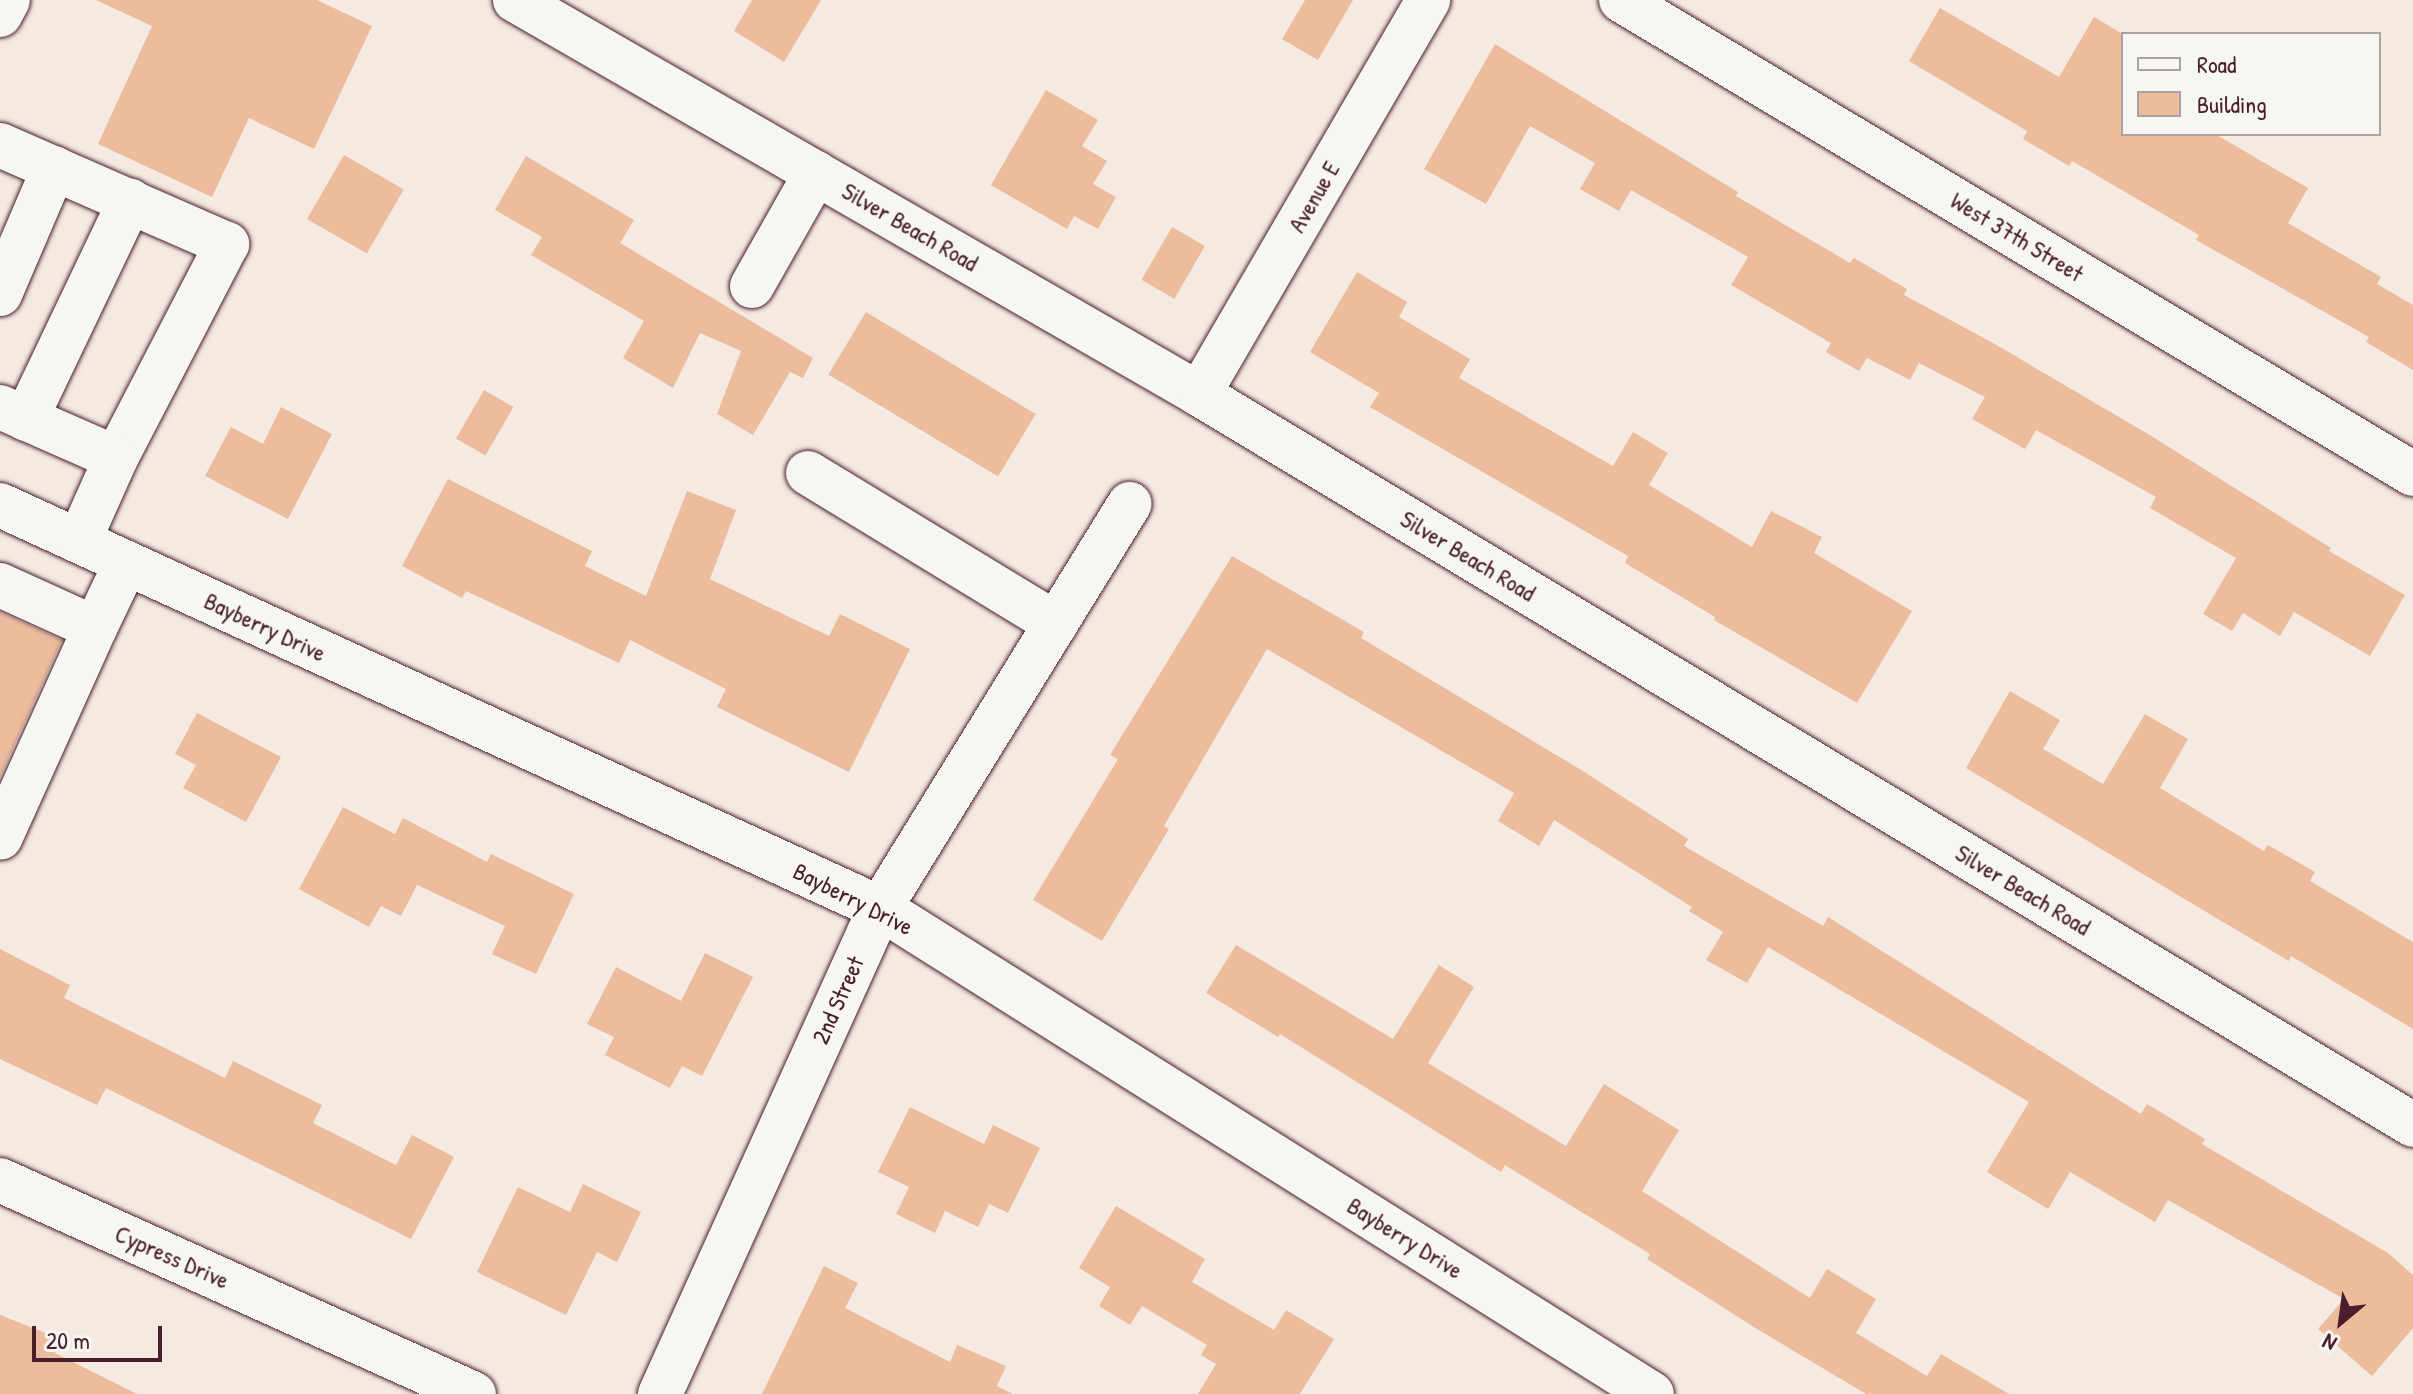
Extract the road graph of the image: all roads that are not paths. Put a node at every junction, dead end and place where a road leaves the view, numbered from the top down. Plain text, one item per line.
1 (8, 0) edge
2 (515, 0) edge
3 (1428, 0) edge
4 (1621, 0) edge
5 (0, 15) edge
6 (0, 145) edge
7 (54, 168) junction
8 (816, 173) junction
9 (130, 201) junction
10 (752, 286) dead end
11 (0, 294) edge
12 (1199, 394) junction
13 (13, 413) edge
14 (116, 458) junction
15 (808, 473) dead end
16 (2413, 474) edge
17 (1130, 504) dead end
18 (0, 505) edge
19 (79, 541) junction
20 (126, 563) junction
21 (0, 585) edge
22 (1056, 624) junction
23 (95, 628) junction
24 (0, 838) edge
25 (880, 908) junction
26 (2413, 1125) edge
27 (0, 1180) edge
28 (474, 1394) edge
29 (660, 1394) edge
30 (1652, 1394) edge

1 - 5 street
2 - 8 street, Silver Beach Road
3 - 12 street, Avenue E
4 - 16 street, West 37th Street
6 - 7 street
7 - 9 street
7 - 11 street
8 - 10 street
8 - 12 street, Silver Beach Road
9 - 13 street
9 - 14 street
12 - 26 street, Silver Beach Road
13 - 14 street
14 - 19 street
15 - 22 street
17 - 22 street, 2nd Street
18 - 19 street, Bayberry Drive
19 - 20 street, Bayberry Drive
20 - 23 street
20 - 25 street, Bayberry Drive
21 - 23 street
22 - 25 street, 2nd Street
23 - 24 street
25 - 29 street, 2nd Street
25 - 30 street, Bayberry Drive
27 - 28 street, Cypress Drive

